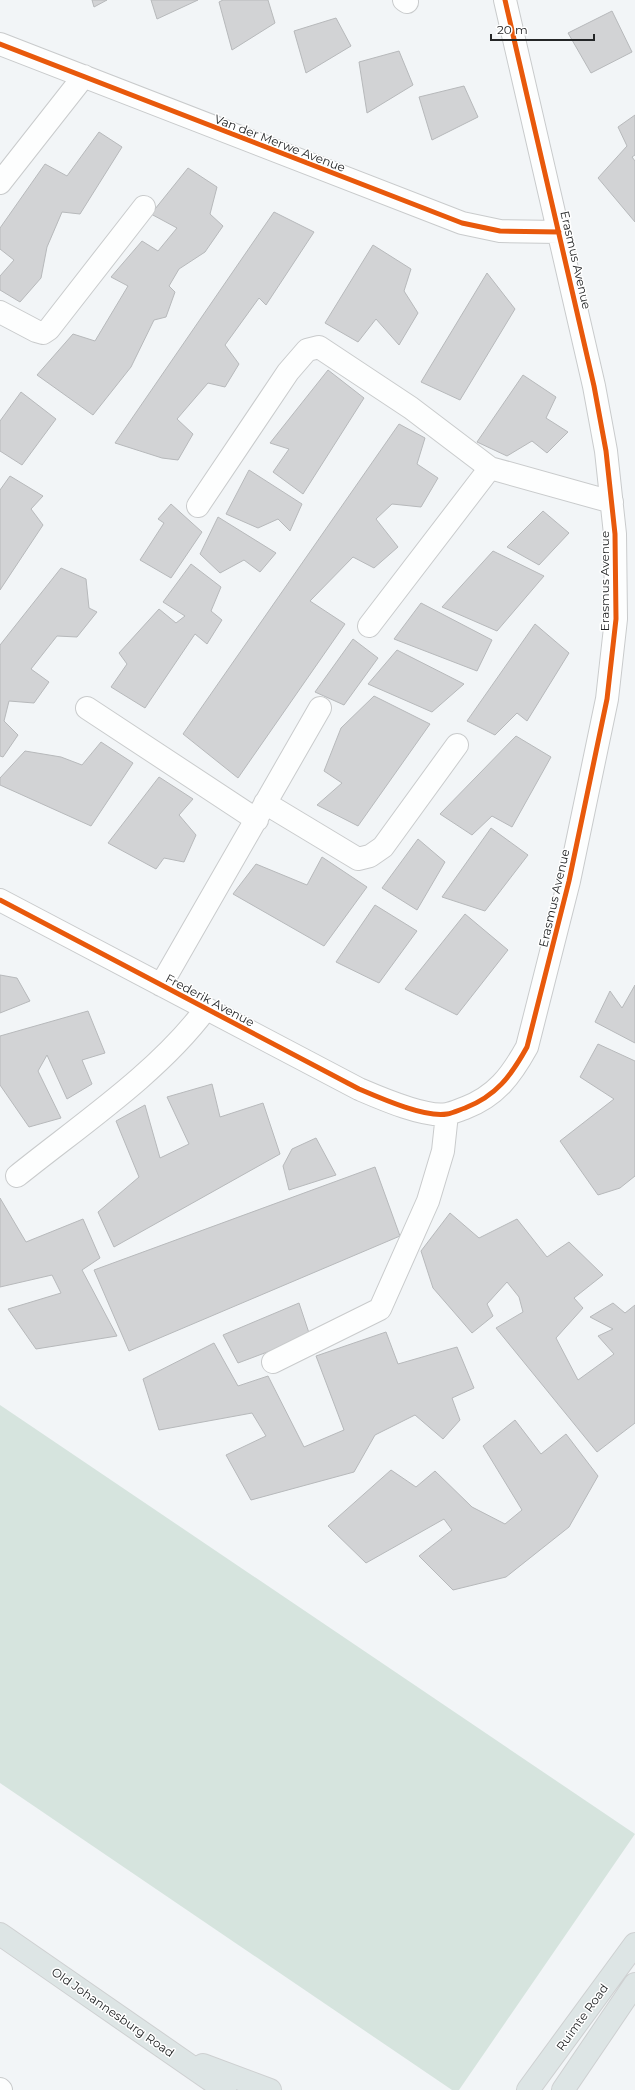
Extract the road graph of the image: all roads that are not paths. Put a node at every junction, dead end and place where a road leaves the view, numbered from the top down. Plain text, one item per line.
1 (505, 0) edge
2 (0, 44) edge
3 (84, 76) junction
4 (0, 183) edge
5 (144, 207) dead end
6 (559, 232) junction
7 (0, 312) edge
8 (490, 468) junction
9 (612, 502) junction
10 (198, 506) dead end
11 (369, 626) dead end
12 (87, 708) dead end
13 (320, 708) dead end
14 (457, 745) dead end
15 (261, 812) junction
16 (0, 900) edge
17 (161, 985) junction
18 (206, 1010) junction
19 (414, 1110) joint
20 (447, 1114) junction
21 (17, 1176) dead end
22 (273, 1362) dead end
23 (0, 1934) edge
24 (635, 1944) edge
25 (635, 1984) edge
26 (172, 2053) junction
27 (528, 2088) edge
28 (225, 2090) edge
29 (270, 2090) edge
30 (564, 2090) edge

1 - 6 street, Erasmus Avenue
2 - 3 street, Van der Merwe Avenue
3 - 4 street
3 - 6 street, Van der Merwe Avenue
5 - 7 street
6 - 9 street, Erasmus Avenue
8 - 9 street
8 - 10 street
8 - 11 street
9 - 20 street, Erasmus Avenue
12 - 15 street
13 - 15 street
14 - 15 street
15 - 17 street
16 - 17 street, Frederik Avenue
17 - 18 street, Frederik Avenue
18 - 19 street, Frederik Avenue
18 - 21 street
19 - 20 street, Erasmus Avenue
20 - 22 street
23 - 26 main road, Old Johannesburg Road
24 - 27 main road, Ruimte Road
25 - 30 main road
26 - 28 main road, Old Johannesburg Road
26 - 29 main road

